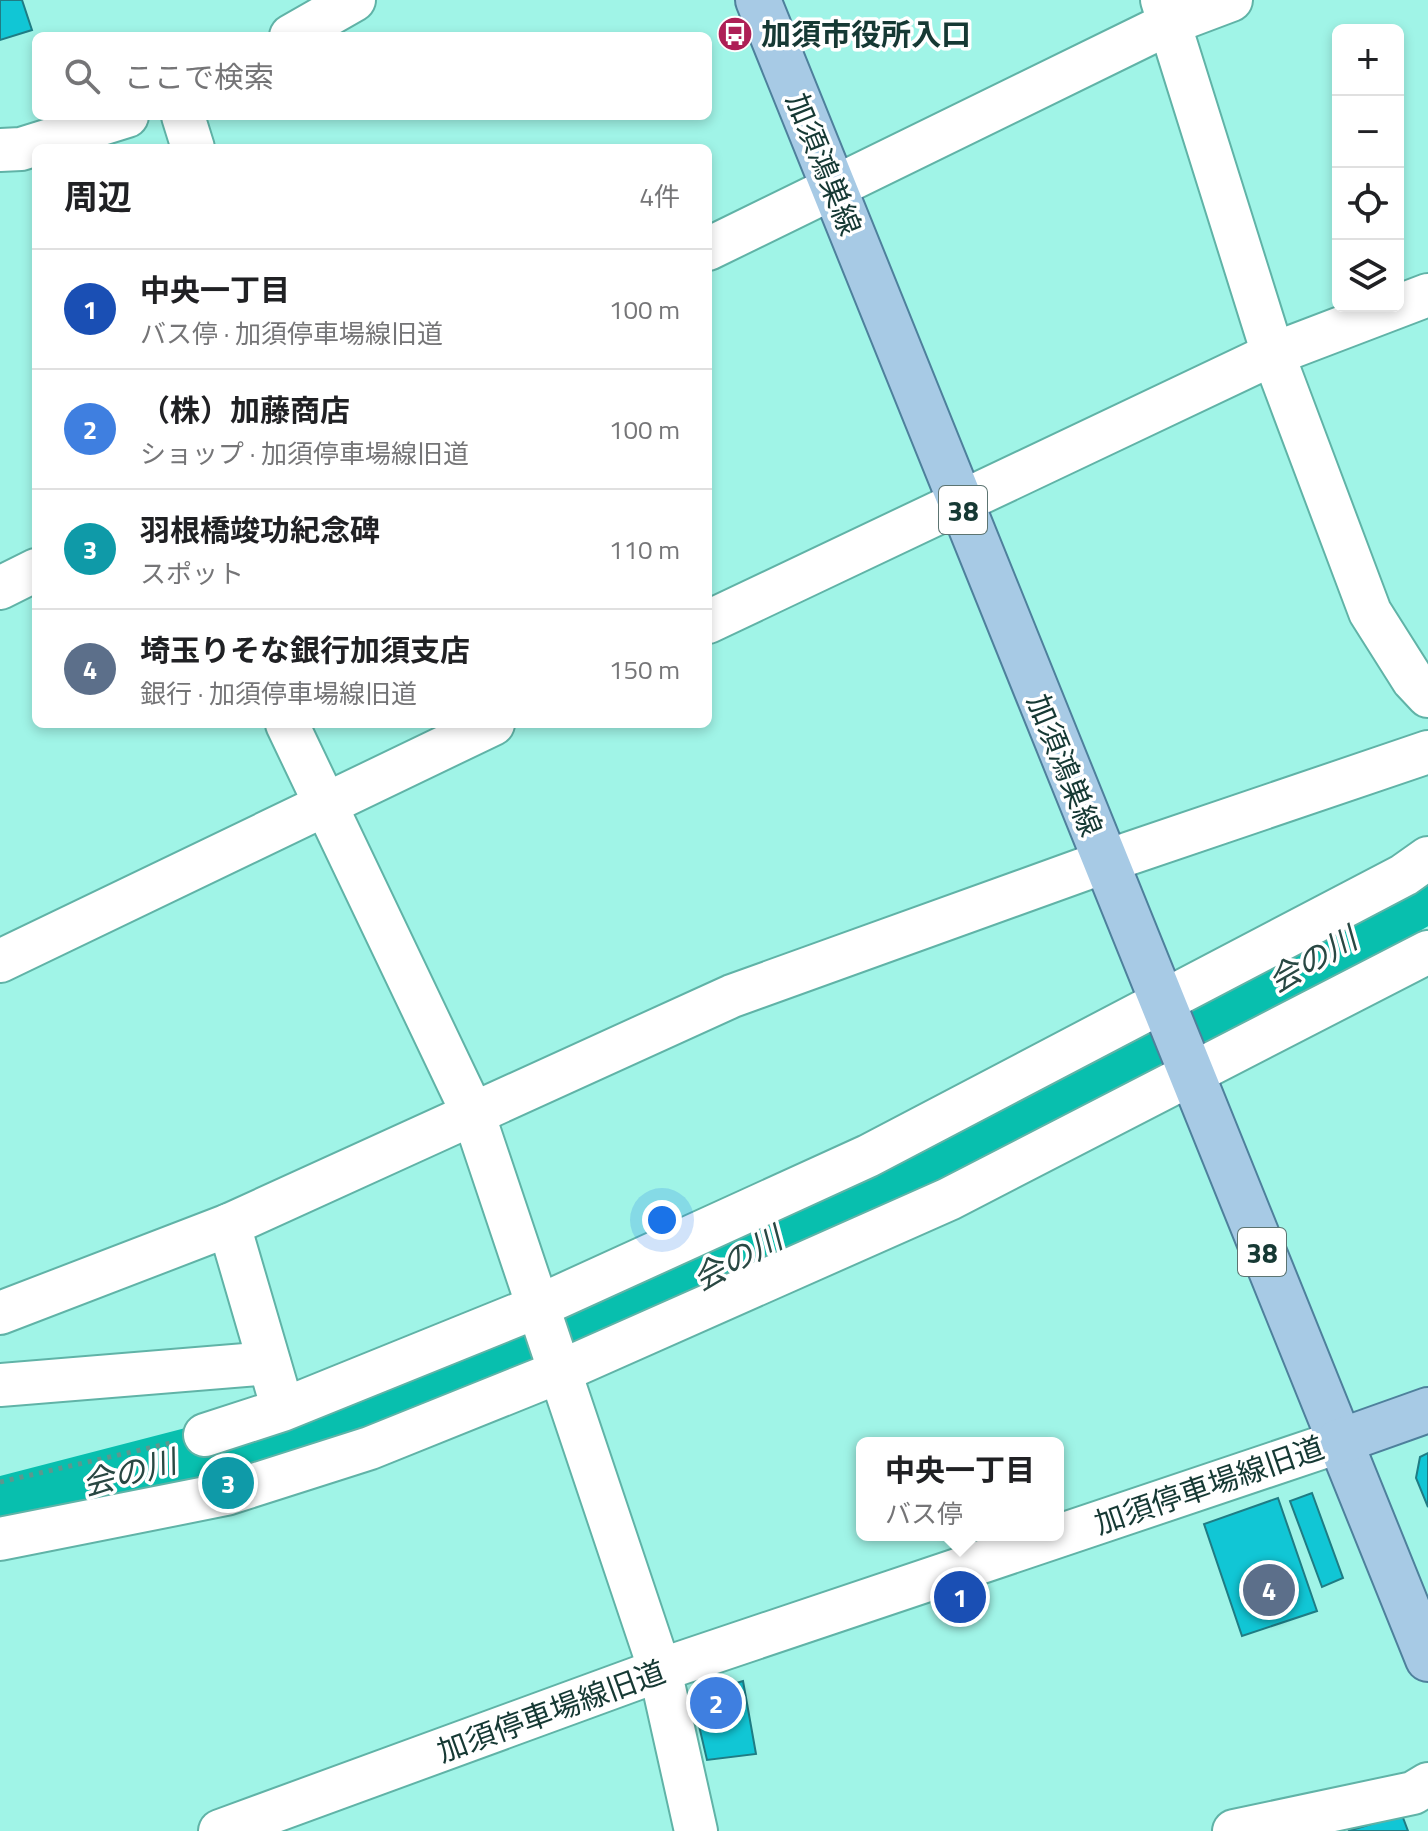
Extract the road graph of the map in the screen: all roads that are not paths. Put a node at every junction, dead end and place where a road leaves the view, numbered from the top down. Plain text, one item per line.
1 (354, 0) edge
2 (758, 0) edge
3 (1231, 0) edge
4 (1166, 12) edge
5 (298, 32) edge
6 (117, 120) edge
7 (184, 120) edge
8 (58, 144) edge
9 (192, 144) edge
10 (834, 188) junction
11 (712, 247) edge
12 (1428, 295) edge
13 (1273, 354) junction
14 (960, 502) junction
15 (32, 572) edge
16 (0, 588) edge
17 (712, 620) edge
18 (1428, 696) edge
19 (289, 728) edge
20 (485, 728) edge
21 (1428, 752) edge
22 (324, 804) junction
23 (1428, 858) edge
24 (1104, 862) junction
25 (1428, 952) edge
26 (0, 961) edge
27 (1165, 1011) junction
28 (1188, 1069) junction
29 (474, 1116) junction
30 (229, 1225) junction
31 (539, 1306) junction
32 (0, 1313) edge
33 (269, 1363) junction
34 (559, 1372) junction
35 (0, 1385) edge
36 (282, 1410) junction
37 (1428, 1410) edge
38 (205, 1435) road end
39 (1338, 1442) junction
40 (1064, 1534) edge
41 (0, 1539) edge
42 (1044, 1541) edge
43 (1428, 1659) edge
44 (660, 1670) junction
45 (1428, 1784) edge
46 (220, 1831) edge
47 (696, 1831) edge
48 (1234, 1831) edge

1 - 5 street
2 - 10 main road, 加須鴻巣線 / 38
3 - 4 street
4 - 10 street
4 - 13 street
6 - 8 street
7 - 9 street
10 - 11 street
10 - 14 main road, 加須鴻巣線 / 38
12 - 13 street
13 - 14 street
13 - 18 street
14 - 17 street
14 - 24 main road, 加須鴻巣線 / 38
15 - 16 street
19 - 22 street
20 - 22 street
21 - 24 street
22 - 26 street
22 - 29 street
23 - 27 street
24 - 27 main road, 加須鴻巣線 / 38
24 - 29 street
25 - 28 street
27 - 28 main road, 加須鴻巣線 / 38
27 - 31 street
28 - 34 street
28 - 39 main road, 加須鴻巣線 / 38
29 - 30 street
29 - 31 street
30 - 32 street
30 - 33 street
31 - 34 street
31 - 36 street
33 - 35 street
33 - 36 street
34 - 41 street
34 - 44 street
36 - 38 street
37 - 39 main road
39 - 40 street, 加須停車場線旧道
39 - 43 main road, 加須鴻巣線
42 - 44 street, 加須停車場線旧道
44 - 46 street, 加須停車場線旧道
44 - 47 street
45 - 48 street

